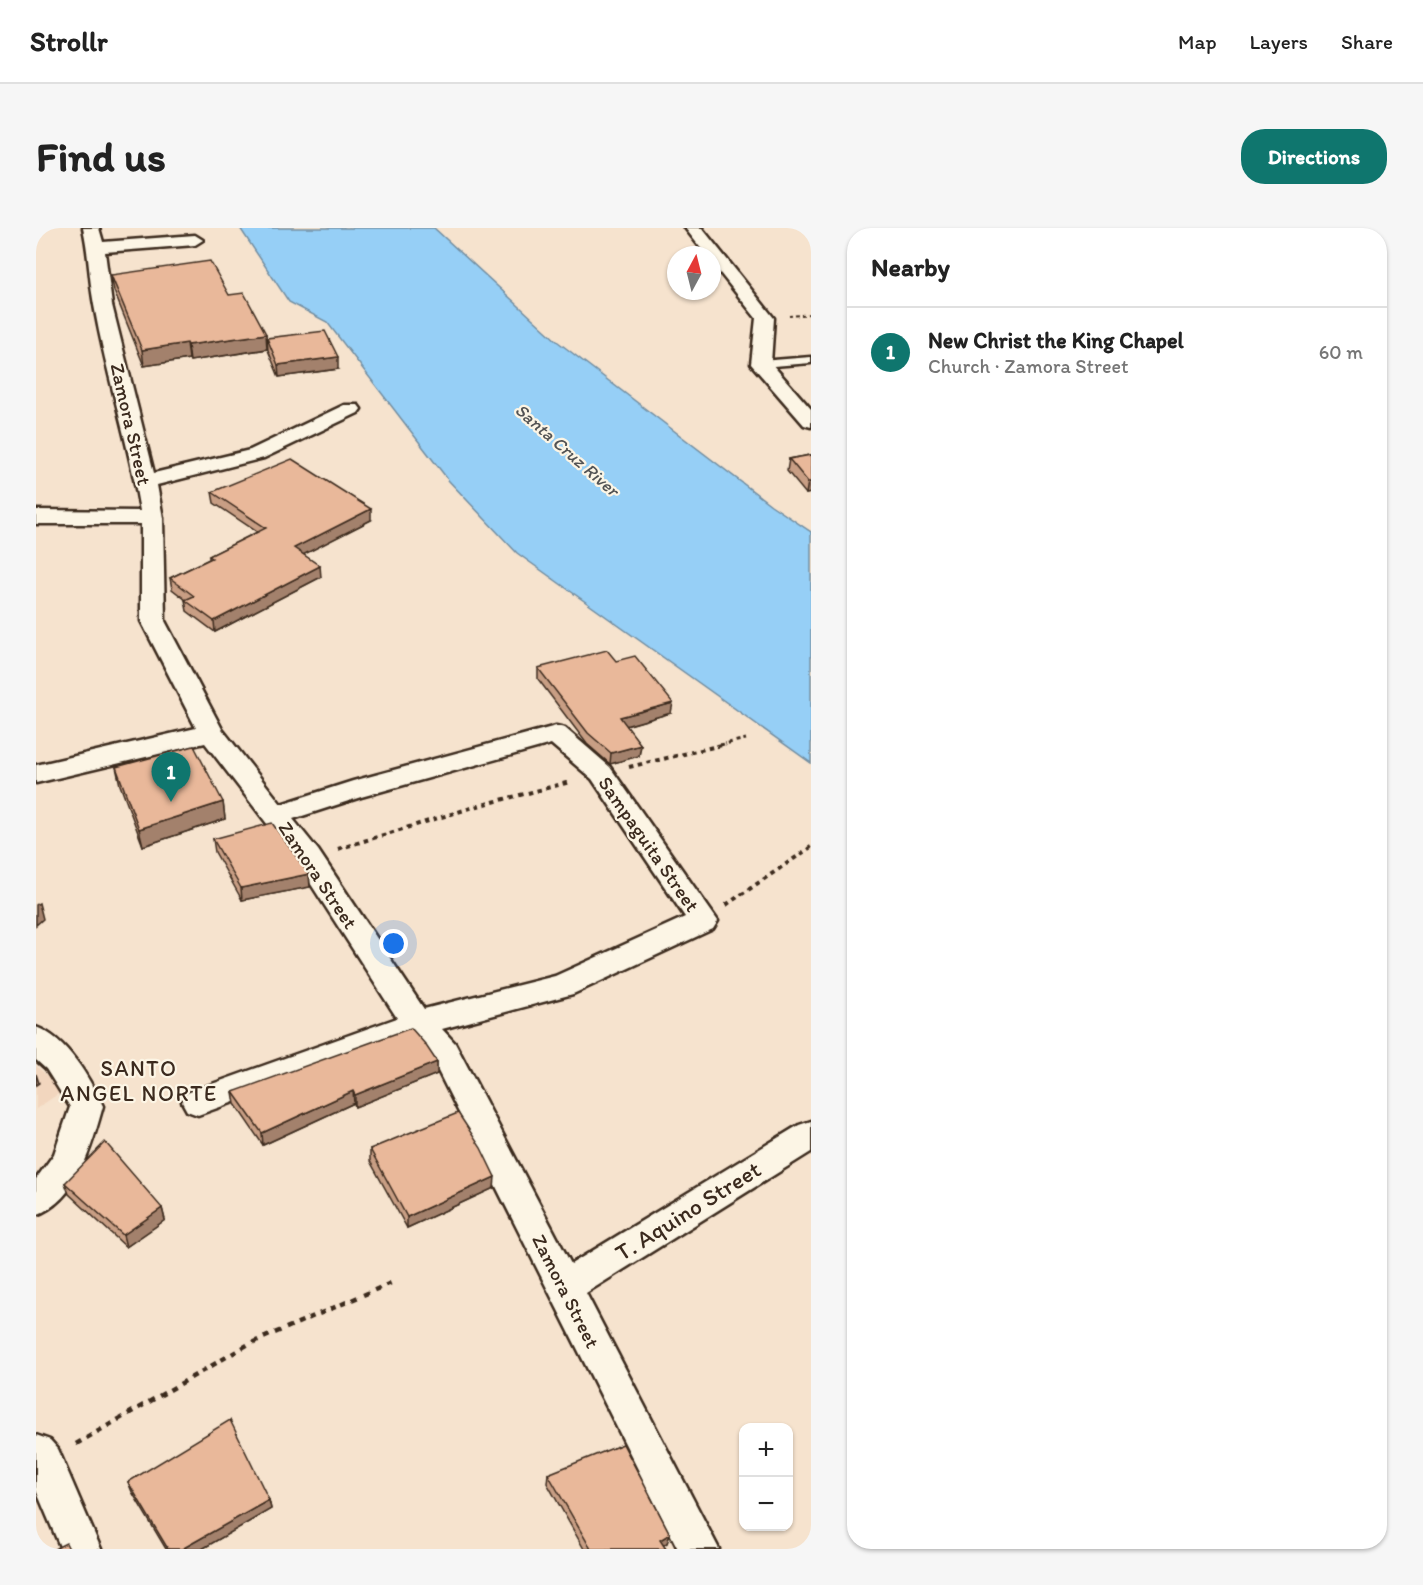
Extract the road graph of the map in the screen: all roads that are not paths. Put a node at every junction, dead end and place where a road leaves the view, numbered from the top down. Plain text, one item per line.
1 (693, 228) edge
2 (94, 238) edge
3 (195, 240) dead end
4 (811, 360) edge
5 (761, 364) junction
6 (351, 409) dead end
7 (811, 421) edge
8 (146, 481) junction
9 (36, 517) edge
10 (152, 518) junction
11 (211, 733) junction
12 (36, 774) edge
13 (276, 814) junction
14 (417, 1023) junction
15 (36, 1040) edge
16 (198, 1102) dead end
17 (808, 1142) edge
18 (36, 1200) edge
19 (564, 1287) junction
20 (40, 1458) edge
21 (81, 1549) edge
22 (699, 1549) edge

1 - 5 street
2 - 3 street
2 - 8 street, Zamora Street
4 - 5 lane
5 - 7 street
6 - 8 street
8 - 10 street, Zamora Street
9 - 10 street
10 - 11 street, Zamora Street
11 - 12 street
11 - 13 street, Zamora Street
13 - 14 street, Zamora Street
13 - 14 street, Sampaguita Street
14 - 16 street, Sampaguita Street
14 - 19 street, Zamora Street
15 - 18 street
17 - 19 street, T. Aquino Street
19 - 22 street, Zamora Street
20 - 21 street

